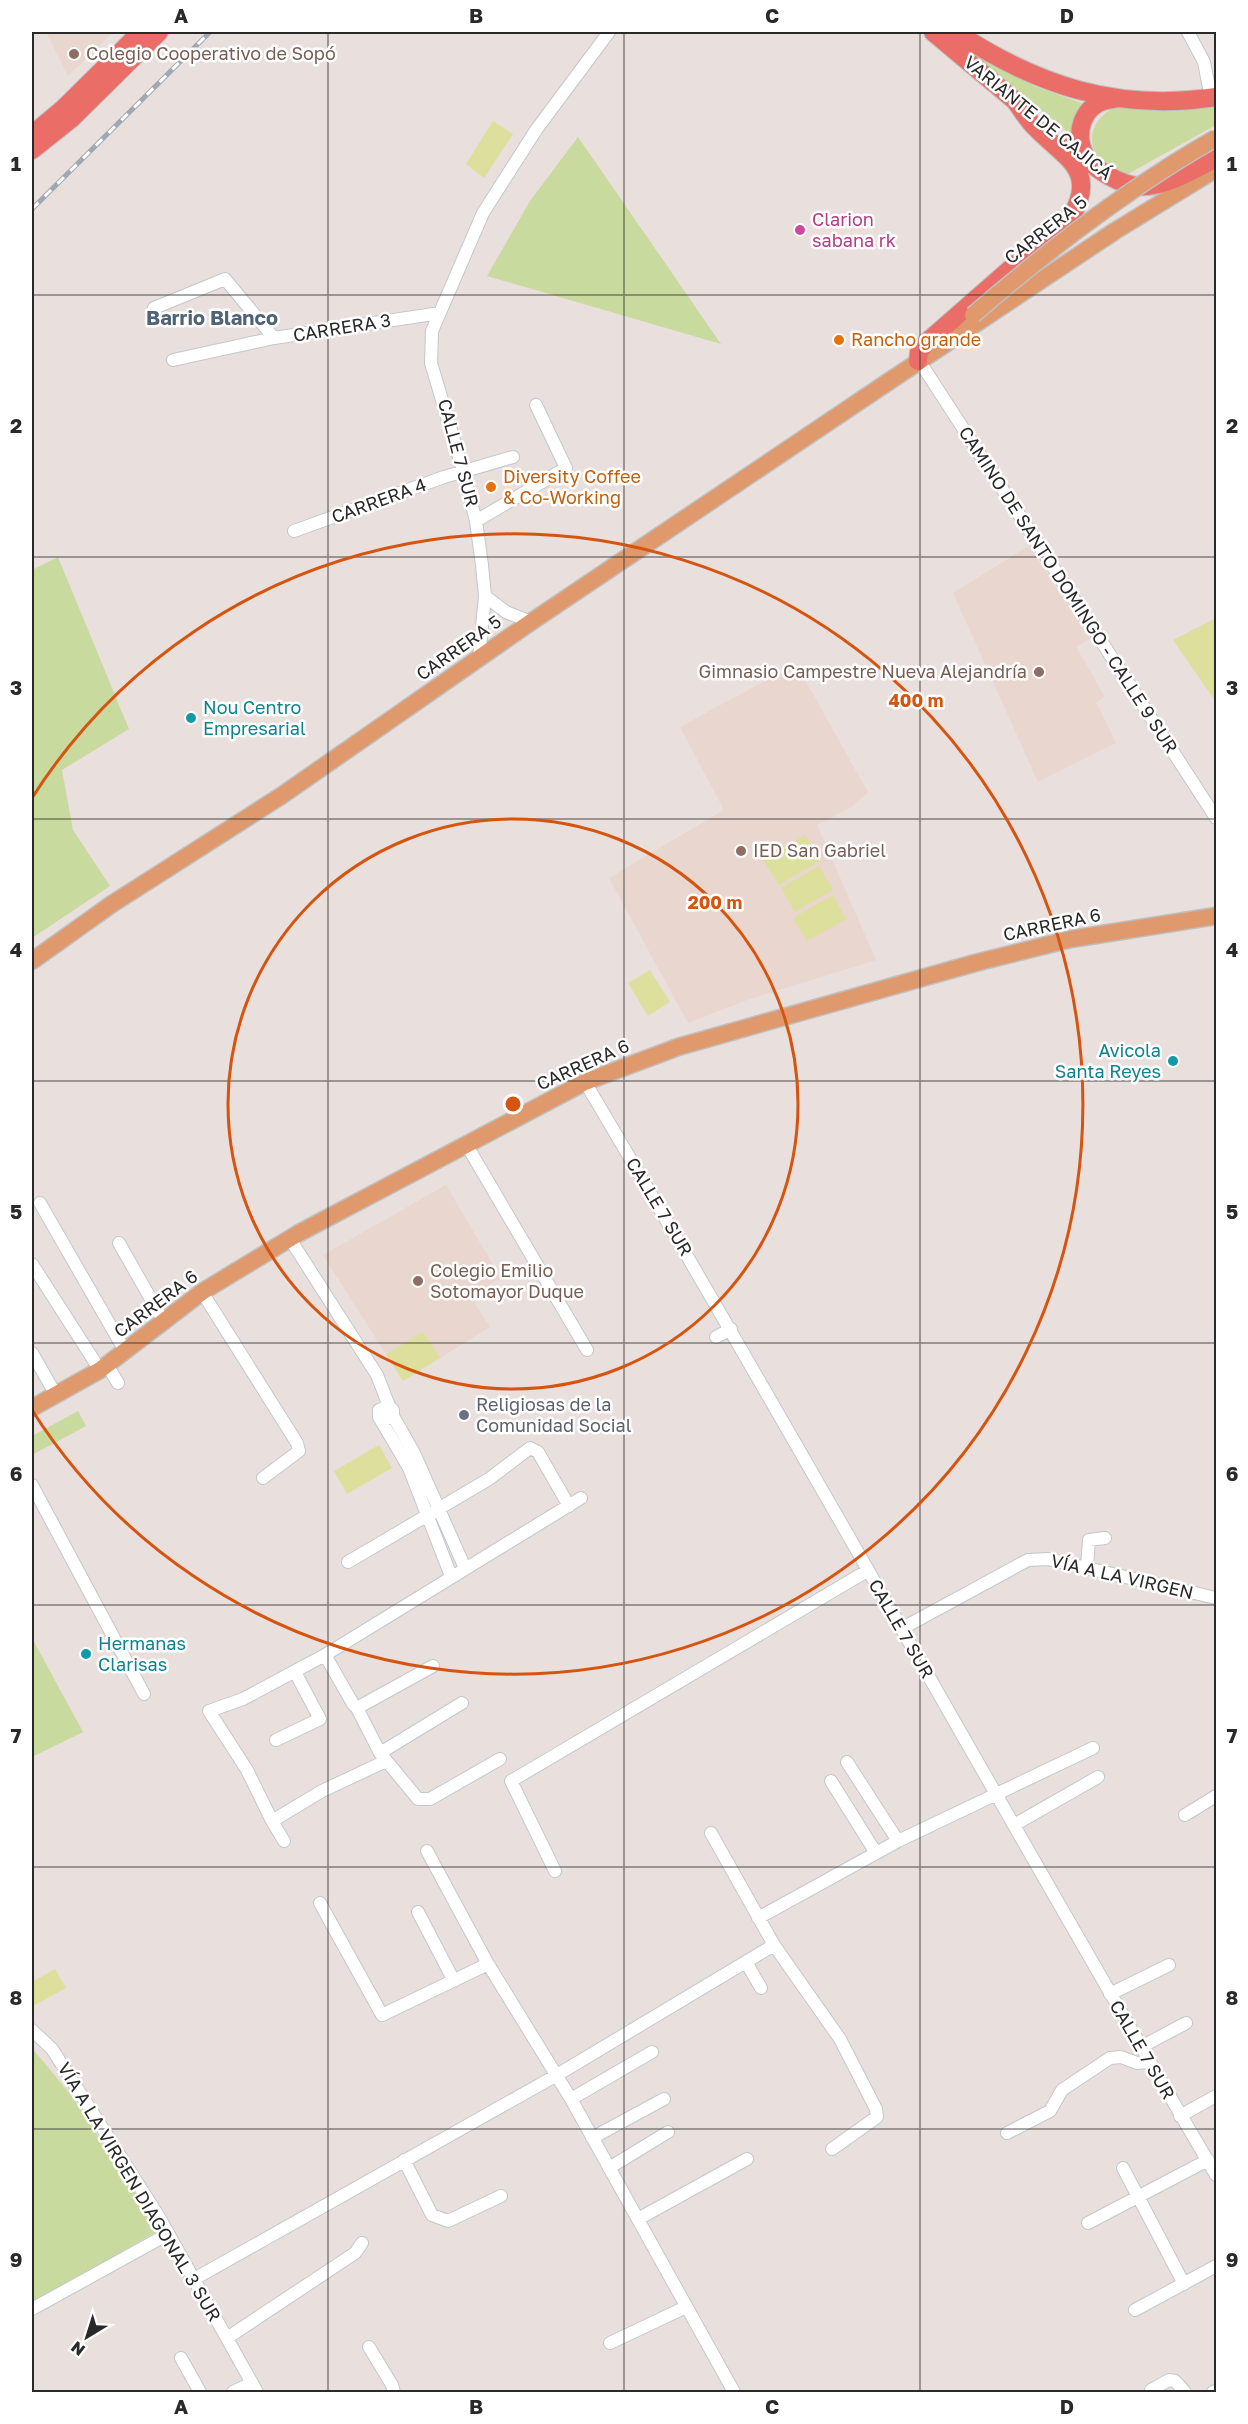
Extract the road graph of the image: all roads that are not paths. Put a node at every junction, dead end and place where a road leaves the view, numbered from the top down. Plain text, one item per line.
1 (141, 32) edge
2 (159, 32) edge
3 (609, 32) edge
4 (933, 32) edge
5 (956, 32) edge
6 (1188, 32) edge
7 (1214, 98) edge
8 (1122, 99) junction
9 (1016, 102) junction
10 (32, 137) edge
11 (1216, 138) edge
12 (1216, 158) edge
13 (1090, 164) junction
14 (1216, 169) edge
15 (154, 308) dead end
16 (440, 313) junction
17 (274, 338) junction
18 (173, 360) dead end
19 (916, 363) junction
20 (536, 405) dead end
21 (513, 457) dead end
22 (464, 474) junction
23 (476, 521) junction
24 (294, 531) dead end
25 (485, 596) junction
26 (531, 622) junction
27 (479, 658) junction
28 (1216, 818) edge
29 (1216, 916) edge
30 (32, 962) edge
31 (585, 1082) junction
32 (466, 1144) junction
33 (40, 1203) dead end
34 (290, 1239) junction
35 (119, 1243) dead end
36 (32, 1264) edge
37 (202, 1292) junction
38 (164, 1322) junction
39 (731, 1329) junction
40 (716, 1337) dead end
41 (587, 1350) dead end
42 (126, 1351) junction
43 (32, 1353) edge
44 (104, 1368) junction
45 (118, 1383) dead end
46 (56, 1395) junction
47 (32, 1408) edge
48 (263, 1478) dead end
49 (32, 1485) edge
50 (423, 1487) junction
51 (581, 1498) dead end
52 (569, 1506) junction
53 (438, 1508) junction
54 (427, 1515) junction
55 (1105, 1538) dead end
56 (459, 1554) junction
57 (446, 1561) junction
58 (348, 1562) dead end
59 (465, 1568) junction
60 (1087, 1568) junction
61 (867, 1571) junction
62 (451, 1576) junction
63 (1216, 1598) edge
64 (901, 1629) junction
65 (325, 1655) junction
66 (433, 1666) dead end
67 (295, 1672) junction
68 (144, 1694) dead end
69 (462, 1703) dead end
70 (357, 1708) junction
71 (276, 1740) dead end
72 (1093, 1748) dead end
73 (383, 1757) junction
74 (500, 1759) dead end
75 (847, 1762) dead end
76 (1098, 1777) dead end
77 (831, 1781) dead end
78 (996, 1793) junction
79 (1216, 1796) edge
80 (1185, 1815) dead end
81 (272, 1821) junction
82 (1014, 1825) junction
83 (711, 1833) dead end
84 (284, 1841) dead end
85 (898, 1841) junction
86 (427, 1851) dead end
87 (876, 1853) junction
88 (555, 1870) dead end
89 (321, 1903) dead end
90 (418, 1912) dead end
91 (758, 1918) junction
92 (774, 1945) junction
93 (746, 1962) junction
94 (488, 1964) junction
95 (1169, 1965) dead end
96 (454, 1980) junction
97 (761, 1988) dead end
98 (1110, 1994) junction
99 (1186, 2023) dead end
100 (32, 2030) edge
101 (1141, 2047) junction
102 (652, 2052) dead end
103 (1149, 2062) junction
104 (557, 2075) junction
105 (1216, 2096) edge
106 (571, 2099) junction
107 (664, 2099) dead end
108 (1180, 2116) junction
109 (668, 2132) dead end
110 (1007, 2133) dead end
111 (592, 2138) junction
112 (832, 2149) dead end
113 (747, 2159) dead end
114 (404, 2160) junction
115 (1208, 2160) junction
116 (609, 2168) junction
117 (1123, 2168) dead end
118 (1216, 2175) edge
119 (501, 2196) dead end
120 (1140, 2196) junction
121 (638, 2219) junction
122 (1088, 2223) dead end
123 (168, 2234) junction
124 (362, 2242) dead end
125 (1216, 2266) edge
126 (194, 2279) junction
127 (1184, 2284) junction
128 (686, 2307) junction
129 (32, 2309) edge
130 (1135, 2310) dead end
131 (227, 2338) junction
132 (610, 2343) dead end
133 (369, 2347) dead end
134 (181, 2358) dead end
135 (254, 2388) edge
136 (1151, 2390) dead end
137 (200, 2392) edge
138 (233, 2392) edge
139 (394, 2392) edge
140 (734, 2392) edge
141 (1185, 2392) edge

1 - 10 highway
2 - 10 highway
3 - 16 street, CALLE 7 SUR
4 - 9 highway, VARIANTE DE CAJICÁ
5 - 8 highway, VARIANTE DE CAJICÁ
6 - 7 street
7 - 8 highway, VARIANTE DE CAJICÁ
8 - 13 highway
9 - 13 highway, VARIANTE DE CAJICÁ
9 - 19 highway
11 - 19 main road, CARRERA 5, bridge
12 - 13 highway, VARIANTE DE CAJICÁ
14 - 19 main road, CARRERA 5
15 - 17 street
16 - 17 street, CARRERA 3
16 - 22 street, CALLE 7 SUR
17 - 18 street, CARRERA 3
19 - 26 main road, CARRERA 5
19 - 28 street, CAMINO DE SANTO DOMINGO - CALLE 9 SUR
20 - 23 street
21 - 22 street, CARRERA 4
22 - 23 street, CALLE 7 SUR
22 - 24 street, CARRERA 4
23 - 25 street, CALLE 7 SUR
25 - 26 street
25 - 27 street, CALLE 7 SUR
26 - 27 main road, CARRERA 5
27 - 30 main road, CARRERA 5
29 - 31 main road, CARRERA 6
31 - 32 main road, CARRERA 6
31 - 39 street, CALLE 7 SUR
32 - 34 main road, CARRERA 6
32 - 41 street
33 - 42 street
34 - 37 main road, CARRERA 6
34 - 50 street
35 - 38 street
36 - 44 street
37 - 38 main road, CARRERA 6
37 - 48 street
38 - 42 main road, CARRERA 6
39 - 40 street
39 - 61 street, CALLE 7 SUR
42 - 44 main road, CARRERA 6
43 - 46 street
44 - 45 street
44 - 46 main road, CARRERA 6
46 - 47 main road, CARRERA 6
49 - 68 street
50 - 53 street
50 - 54 street
51 - 52 street
52 - 53 street
52 - 59 street
53 - 54 street
53 - 56 street
54 - 57 street
54 - 58 street
55 - 60 street
56 - 57 street
56 - 59 street
57 - 62 street
59 - 62 street
60 - 63 street, VÍA A LA VIRGEN
60 - 64 street, VÍA A LA VIRGEN
61 - 64 street, CALLE 7 SUR
61 - 88 street
62 - 65 street
64 - 78 street, CALLE 7 SUR
65 - 67 street
65 - 70 street
66 - 70 street
67 - 71 street
67 - 81 street
69 - 73 street
70 - 73 street
72 - 78 street
73 - 74 street
73 - 81 street
75 - 85 street
76 - 82 street
77 - 87 street
78 - 82 street, CALLE 7 SUR
78 - 85 street
79 - 80 street
81 - 84 street
82 - 98 street, CALLE 7 SUR
83 - 91 street
85 - 87 street
86 - 94 street
87 - 91 street
89 - 96 street
90 - 96 street
91 - 92 street
92 - 93 street
92 - 112 street
93 - 97 street
93 - 104 street
94 - 96 street
94 - 104 street
95 - 98 street
98 - 101 street, CALLE 7 SUR
99 - 101 street
100 - 123 street, VÍA A LA VIRGEN DIAGONAL 3 SUR
101 - 103 street, CALLE 7 SUR
102 - 106 street
103 - 108 street, CALLE 7 SUR
103 - 110 street
104 - 106 street
104 - 114 street
105 - 108 street
106 - 111 street
107 - 111 street
108 - 115 street, CALLE 7 SUR
109 - 116 street
111 - 116 street
113 - 121 street
114 - 119 street
114 - 126 street
115 - 118 street, CALLE 7 SUR
115 - 120 street
116 - 121 street
117 - 120 street
120 - 122 street
120 - 127 street
121 - 128 street
123 - 126 street, VÍA A LA VIRGEN DIAGONAL 3 SUR
123 - 129 street
124 - 131 street
125 - 127 street
126 - 131 street, VÍA A LA VIRGEN DIAGONAL 3 SUR
127 - 130 street
128 - 132 street
128 - 140 street
131 - 135 street, VÍA A LA VIRGEN DIAGONAL 3 SUR
133 - 139 street
134 - 137 street
135 - 138 street
136 - 141 street

